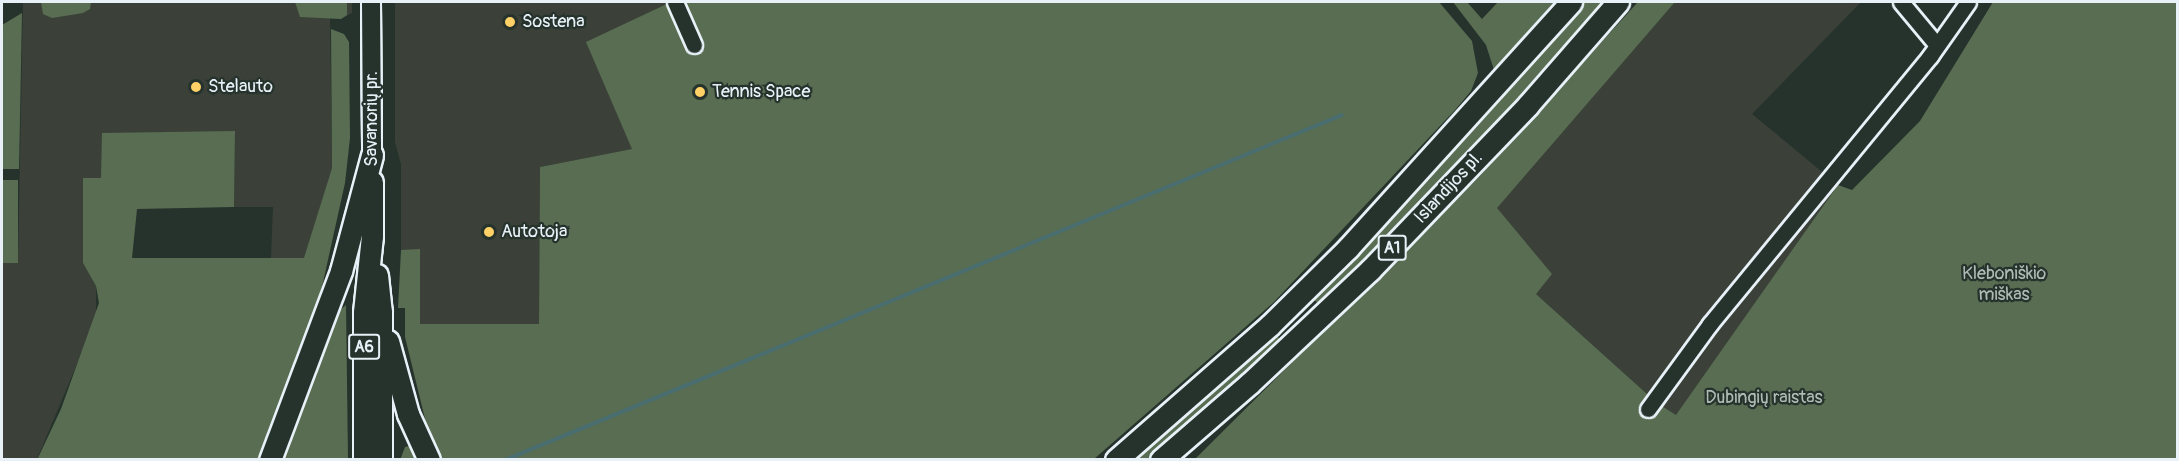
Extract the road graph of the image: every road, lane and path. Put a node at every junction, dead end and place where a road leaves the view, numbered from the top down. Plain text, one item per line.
1 (371, 2) edge
2 (675, 2) edge
3 (1571, 2) edge
4 (1618, 2) edge
5 (1900, 2) edge
6 (1968, 2) edge
7 (1936, 44) junction
8 (694, 45) dead end
9 (372, 155) junction
10 (372, 236) junction
11 (381, 311) junction
12 (1250, 383) junction
13 (1648, 409) dead end
14 (270, 459) edge
15 (364, 459) edge
16 (381, 459) edge
17 (429, 459) edge
18 (1116, 459) edge
19 (1161, 459) edge
20 (1178, 459) edge

1 - 9 main road, Savanorių pr. / A6
2 - 8 street
3 - 18 highway, Islandijos pl. / A1
4 - 12 highway, Islandijos pl. / A1
5 - 7 street
6 - 7 street
7 - 13 street
9 - 10 highway, Savanorių pr. / A6
9 - 14 highway
10 - 11 highway, Savanorių pr. / A6
10 - 15 highway, Savanorių pr. / A6
11 - 16 highway, Savanorių pr. / A6
11 - 17 highway
12 - 19 highway, Islandijos pl. / A1
12 - 20 highway

